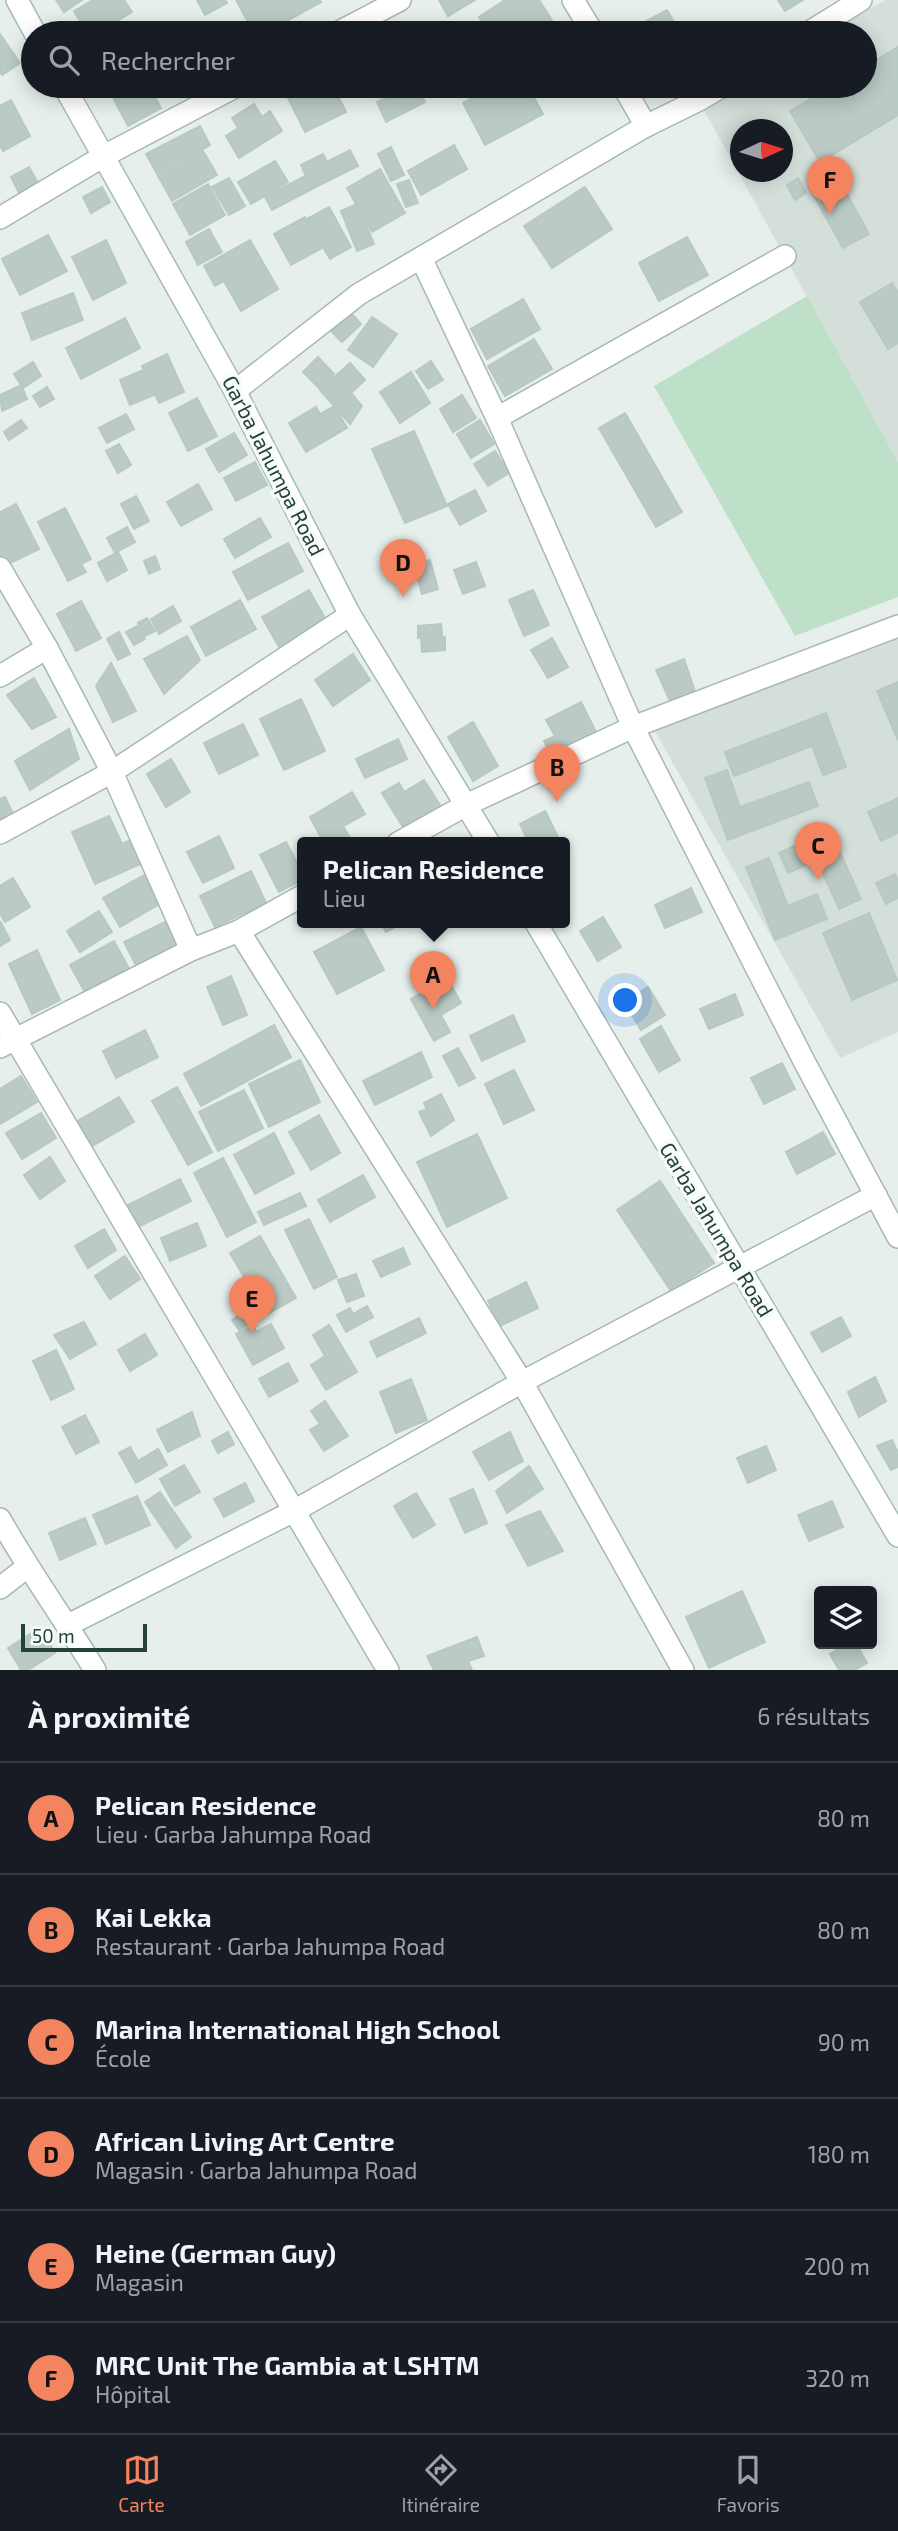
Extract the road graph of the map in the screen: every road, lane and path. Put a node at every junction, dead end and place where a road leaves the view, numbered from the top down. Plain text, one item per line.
1 (17, 0) edge
2 (400, 0) edge
3 (573, 0) edge
4 (861, 0) edge
5 (28, 21) edge
6 (360, 21) edge
7 (586, 21) edge
8 (827, 21) edge
9 (71, 98) edge
10 (214, 98) edge
11 (630, 98) edge
12 (702, 98) edge
13 (646, 126) junction
14 (103, 157) junction
15 (0, 218) edge
16 (785, 256) dead end
17 (421, 258) junction
18 (235, 391) junction
19 (497, 418) junction
20 (0, 568) edge
21 (350, 615) junction
22 (898, 626) edge
23 (47, 648) junction
24 (0, 676) edge
25 (633, 727) junction
26 (112, 772) junction
27 (466, 805) junction
28 (0, 832) edge
29 (409, 837) edge
30 (485, 837) edge
31 (297, 899) edge
32 (539, 928) edge
33 (239, 931) junction
34 (191, 950) junction
35 (0, 1013) edge
36 (7, 1043) edge
37 (876, 1195) junction
38 (898, 1237) edge
39 (738, 1268) junction
40 (522, 1382) junction
41 (294, 1511) junction
42 (0, 1519) edge
43 (898, 1536) edge
44 (27, 1567) junction
45 (0, 1588) edge
46 (68, 1625) junction
47 (95, 1670) edge
48 (388, 1670) edge
49 (683, 1670) edge

1 - 5 street
2 - 6 street
3 - 7 street
4 - 8 street
9 - 14 street, Garba Jahumpa Road
10 - 14 street
11 - 13 street
12 - 13 street
13 - 17 street
14 - 15 street
14 - 18 street, Garba Jahumpa Road
16 - 19 street
17 - 18 street
17 - 19 street
18 - 21 street, Garba Jahumpa Road
19 - 25 street
20 - 23 street
21 - 26 street
21 - 27 street, Garba Jahumpa Road
22 - 25 street
23 - 24 street
23 - 26 street
25 - 27 street
25 - 37 street
26 - 28 street
26 - 34 street
27 - 29 street
27 - 30 street, Garba Jahumpa Road
31 - 33 street
32 - 39 street, Garba Jahumpa Road
33 - 34 street
33 - 40 street
34 - 36 street
35 - 36 street
36 - 41 street
37 - 38 street
37 - 39 street
39 - 40 street
39 - 43 street, Garba Jahumpa Road
40 - 41 street
40 - 49 street
41 - 46 street
41 - 48 street
42 - 44 street
44 - 45 street
44 - 46 street
46 - 47 street

